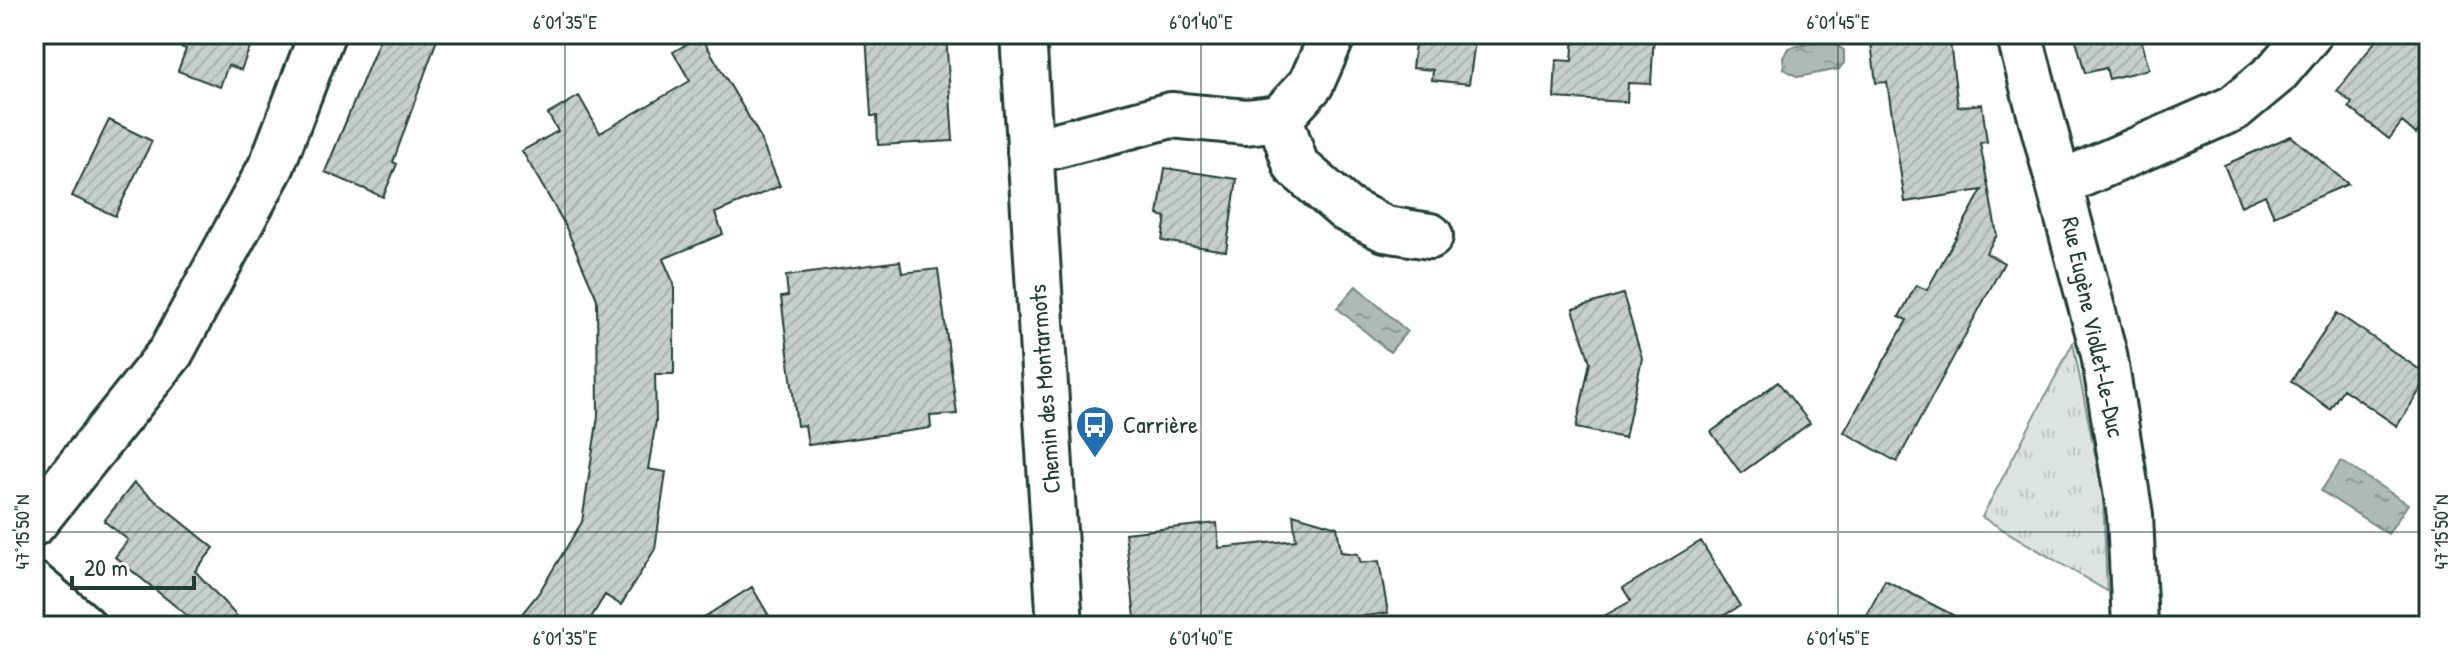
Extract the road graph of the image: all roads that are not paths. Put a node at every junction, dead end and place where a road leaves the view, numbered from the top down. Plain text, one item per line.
1 (322, 34) edge
2 (1023, 34) edge
3 (1333, 34) edge
4 (2019, 34) edge
5 (2309, 34) edge
6 (1280, 118) junction
7 (1030, 152) junction
8 (2059, 184) junction
9 (1430, 236) dead end
10 (34, 523) edge
11 (34, 585) edge
12 (83, 626) edge
13 (1060, 626) edge
14 (2135, 626) edge

1 - 10 street
2 - 7 street, Chemin des Montarmots
3 - 6 street
4 - 8 street, Rue Eugène Viollet-le-Duc
5 - 8 street
6 - 7 street
6 - 9 street
7 - 13 street, Chemin des Montarmots
8 - 14 street, Rue Eugène Viollet-le-Duc
11 - 12 street

